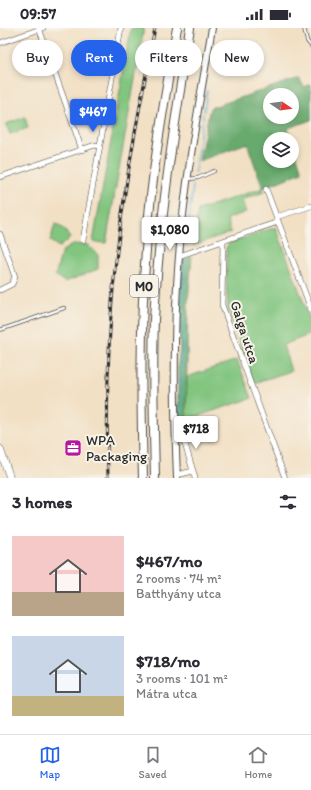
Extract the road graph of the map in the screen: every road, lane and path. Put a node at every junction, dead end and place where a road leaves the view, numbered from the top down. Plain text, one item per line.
1 (41, 28) edge
2 (121, 28) edge
3 (177, 28) edge
4 (190, 28) edge
5 (212, 28) edge
6 (304, 28) edge
7 (0, 43) edge
8 (311, 46) edge
9 (100, 146) junction
10 (82, 150) junction
11 (214, 171) dead end
12 (0, 177) edge
13 (187, 179) junction
14 (266, 190) dead end
15 (311, 206) edge
16 (277, 220) junction
17 (0, 234) edge
18 (83, 240) dead end
19 (223, 241) junction
20 (179, 256) junction
21 (0, 290) edge
22 (64, 308) dead end
23 (311, 309) edge
24 (0, 330) edge
25 (182, 434) dead end
26 (0, 449) edge
27 (193, 471) junction
28 (177, 476) edge
29 (10, 478) edge
30 (143, 478) edge
31 (155, 478) edge
32 (195, 478) edge
33 (285, 478) edge

1 - 7 street
1 - 10 street
2 - 9 street
3 - 30 highway, M0
4 - 31 highway, M0
5 - 13 street
6 - 8 lane
9 - 10 street
9 - 18 street
10 - 12 street
11 - 13 lane
13 - 20 street
14 - 16 street
15 - 16 street
16 - 19 street
16 - 23 street
17 - 21 street
19 - 20 street
19 - 33 street, Galga utca
20 - 28 street
22 - 24 lane
25 - 27 street
26 - 29 main road
27 - 28 street
27 - 32 street

